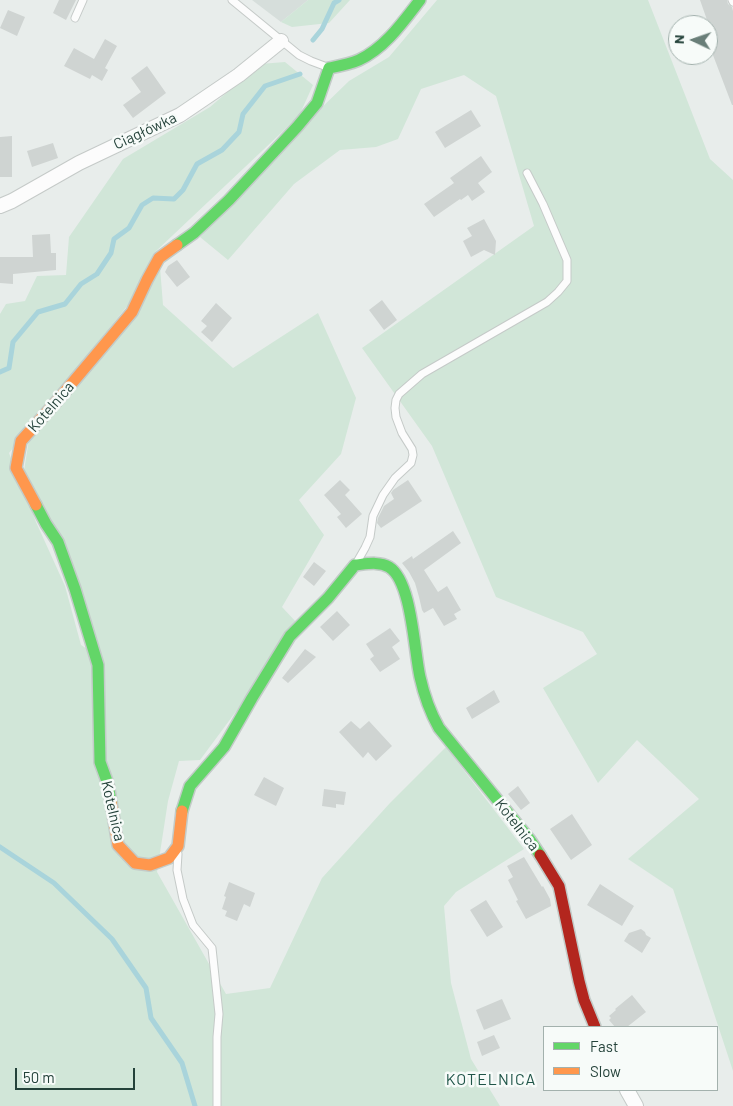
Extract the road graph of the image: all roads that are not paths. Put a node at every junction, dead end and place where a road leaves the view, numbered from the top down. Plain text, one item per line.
1 (83, 0) edge
2 (232, 0) edge
3 (420, 0) edge
4 (75, 18) dead end
5 (281, 41) junction
6 (329, 68) junction
7 (527, 173) dead end
8 (0, 206) edge
9 (355, 565) junction
10 (178, 846) junction
11 (595, 1026) edge
12 (628, 1091) edge
13 (217, 1106) edge
14 (636, 1106) edge

1 - 4 lane
2 - 5 lane
3 - 6 street
5 - 6 lane
5 - 8 street, Ciągłówka
6 - 10 street, Kotelnica
7 - 9 lane
9 - 10 street
9 - 11 street, Kotelnica
10 - 13 lane
12 - 14 street

